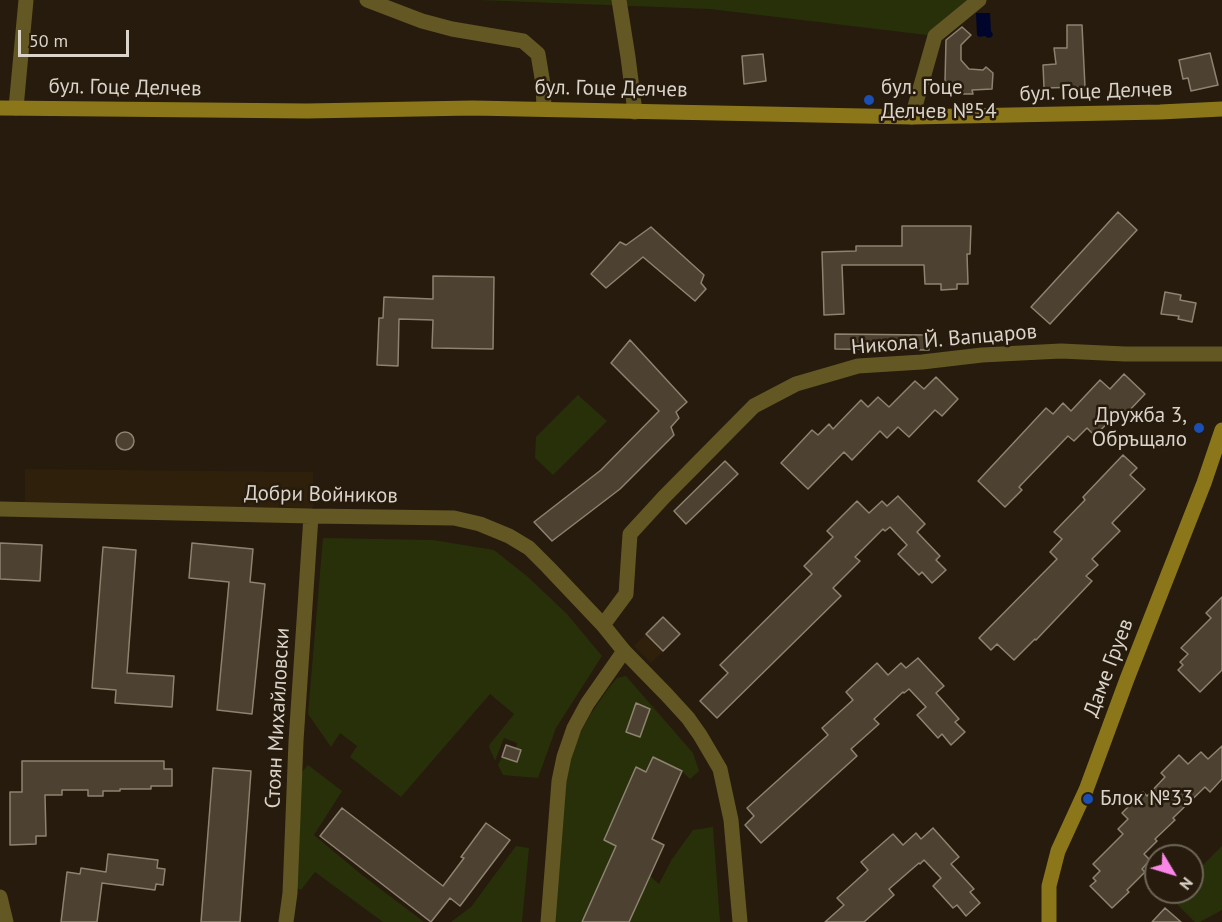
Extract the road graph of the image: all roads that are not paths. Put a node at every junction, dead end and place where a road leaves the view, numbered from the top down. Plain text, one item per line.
1 (26, 0) edge
2 (367, 0) edge
3 (619, 0) edge
4 (979, 0) edge
5 (8, 108) edge
6 (544, 109) junction
7 (1222, 109) edge
8 (635, 112) junction
9 (912, 117) junction
10 (1222, 354) edge
11 (1222, 430) edge
12 (0, 509) edge
13 (311, 516) junction
14 (603, 625) junction
15 (624, 651) junction
16 (0, 897) edge
17 (6, 922) edge
18 (286, 922) edge
19 (548, 922) edge
20 (740, 922) edge
21 (1049, 922) edge

1 - 5 street
2 - 6 street
3 - 8 street
4 - 9 street
5 - 6 main road, бул. Гоце Делчев
6 - 8 main road, бул. Гоце Делчев
7 - 9 main road, бул. Гоце Делчев
8 - 9 main road, бул. Гоце Делчев
10 - 14 street, Никола Й. Вапцаров
11 - 21 main road, Даме Груев
12 - 13 street, Добри Войников
13 - 14 street, Добри Войников
13 - 18 street, Стоян Михайловски
14 - 15 street
15 - 19 street
15 - 20 street
16 - 17 street

